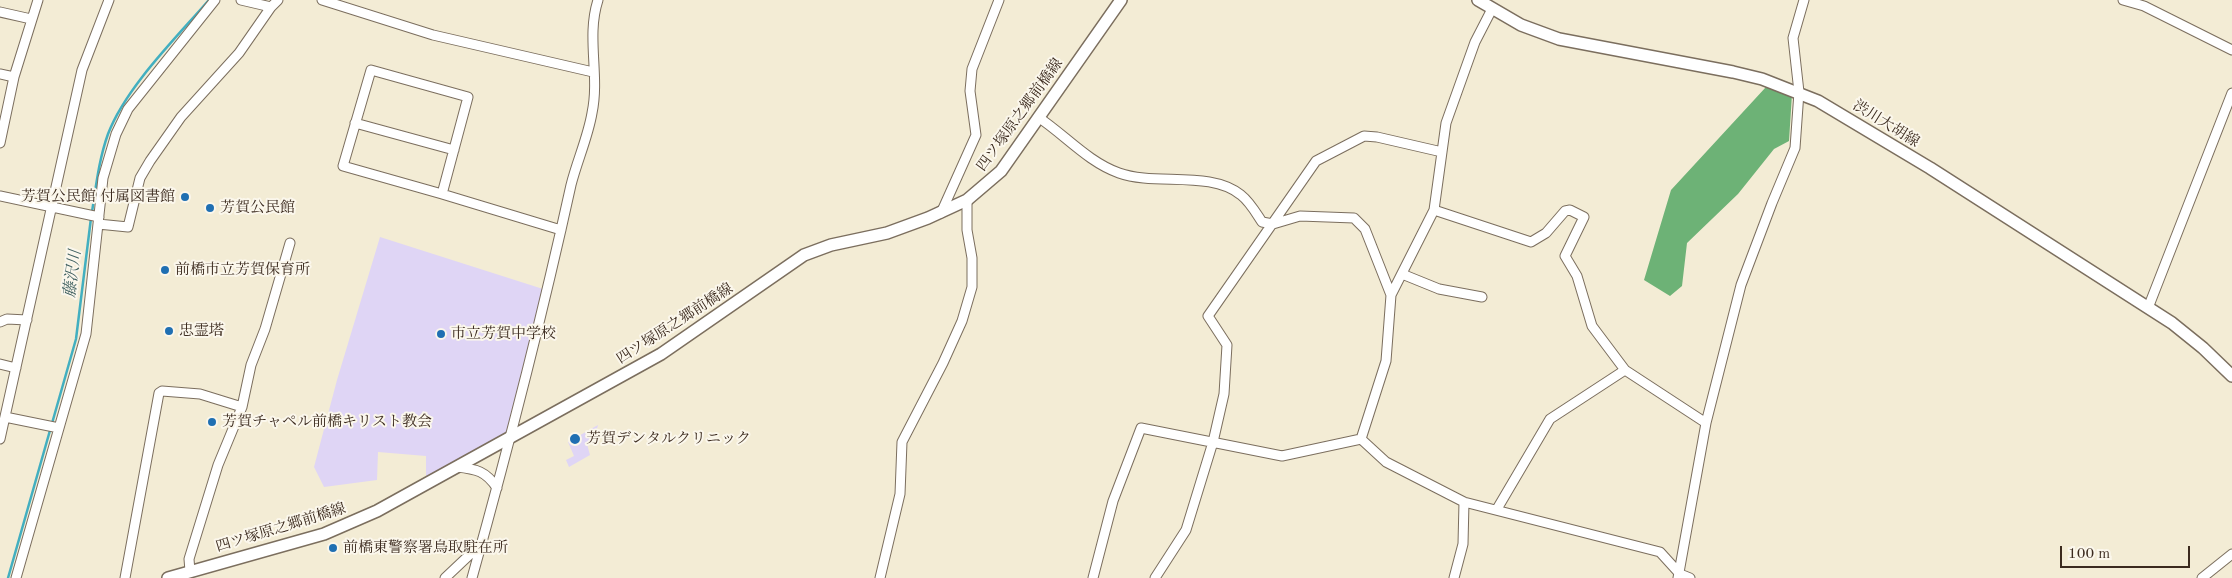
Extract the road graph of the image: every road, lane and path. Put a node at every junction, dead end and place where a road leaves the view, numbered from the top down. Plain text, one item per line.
1 (38, 0) edge
2 (108, 0) edge
3 (215, 0) edge
4 (241, 0) edge
5 (278, 0) edge
6 (322, 0) edge
7 (598, 0) edge
8 (999, 0) edge
9 (1121, 0) edge
10 (1478, 0) edge
11 (1804, 0) edge
12 (2123, 0) edge
13 (271, 7) junction
14 (1492, 9) junction
15 (0, 12) edge
16 (31, 19) junction
17 (2232, 50) edge
18 (593, 72) junction
19 (0, 74) edge
20 (14, 77) junction
21 (1799, 92) junction
22 (2232, 93) edge
23 (1038, 117) junction
24 (355, 123) junction
25 (1, 138) edge
26 (454, 150) junction
27 (1442, 152) junction
28 (442, 194) junction
29 (0, 196) edge
30 (967, 200) junction
31 (52, 208) junction
32 (1434, 210) junction
33 (941, 213) junction
34 (98, 221) junction
35 (1273, 224) junction
36 (562, 230) junction
37 (290, 243) dead end
38 (1402, 274) junction
39 (1391, 296) junction
40 (1482, 297) dead end
41 (2148, 308) junction
42 (27, 320) junction
43 (0, 322) edge
44 (0, 364) edge
45 (16, 368) junction
46 (1625, 370) junction
47 (2232, 376) edge
48 (242, 407) junction
49 (5, 416) junction
50 (1706, 423) junction
51 (59, 428) junction
52 (508, 438) junction
53 (0, 439) edge
54 (1362, 439) junction
55 (1213, 442) junction
56 (457, 467) junction
57 (497, 488) junction
58 (1464, 502) junction
59 (1497, 508) junction
60 (482, 544) junction
61 (2232, 554) edge
62 (190, 571) junction
63 (1679, 576) edge
64 (16, 578) edge
65 (125, 578) edge
66 (168, 578) edge
67 (445, 578) edge
68 (472, 578) edge
69 (880, 578) edge
70 (1093, 578) edge
71 (1155, 578) edge
72 (1454, 578) edge
73 (1690, 578) edge
74 (2202, 578) edge

1 - 16 street
2 - 31 street
3 - 34 street
4 - 13 street
5 - 13 street
6 - 18 street
7 - 18 street
8 - 33 street
9 - 23 main road, 四ツ塚原之郷前橋線
10 - 14 main road, 渋川大胡線
11 - 21 street
12 - 17 street
13 - 34 street
14 - 21 main road, 渋川大胡線
14 - 27 street
15 - 16 street
16 - 20 street
18 - 36 street
19 - 20 street
20 - 25 street
21 - 41 main road, 渋川大胡線
21 - 50 street
22 - 41 street
23 - 30 main road, 四ツ塚原之郷前橋線
23 - 35 street
24 - 26 street
24 - 26 street
24 - 28 street
26 - 28 street
27 - 32 street
27 - 35 street
28 - 36 street
29 - 31 street
30 - 33 main road, 四ツ塚原之郷前橋線
30 - 69 street
31 - 34 street
31 - 42 street
32 - 38 street
32 - 46 street
33 - 52 main road, 四ツ塚原之郷前橋線
34 - 51 street
35 - 39 street
35 - 55 street
36 - 52 street
37 - 48 street
38 - 39 street
38 - 40 street
39 - 54 street
41 - 47 main road, 渋川大胡線
42 - 43 street
42 - 45 street
44 - 45 street
45 - 49 street
46 - 50 street
46 - 59 street
48 - 62 street
48 - 65 street
49 - 51 street
49 - 53 street
50 - 63 street
51 - 64 street
52 - 56 main road, 四ツ塚原之郷前橋線
52 - 57 street
54 - 55 street
54 - 58 street
55 - 70 street
55 - 71 street
56 - 57 street
56 - 62 main road, 四ツ塚原之郷前橋線
57 - 60 street
58 - 59 street
58 - 72 street
59 - 63 street
60 - 67 street
60 - 68 street
61 - 74 street
62 - 66 main road, 四ツ塚原之郷前橋線
63 - 73 street

